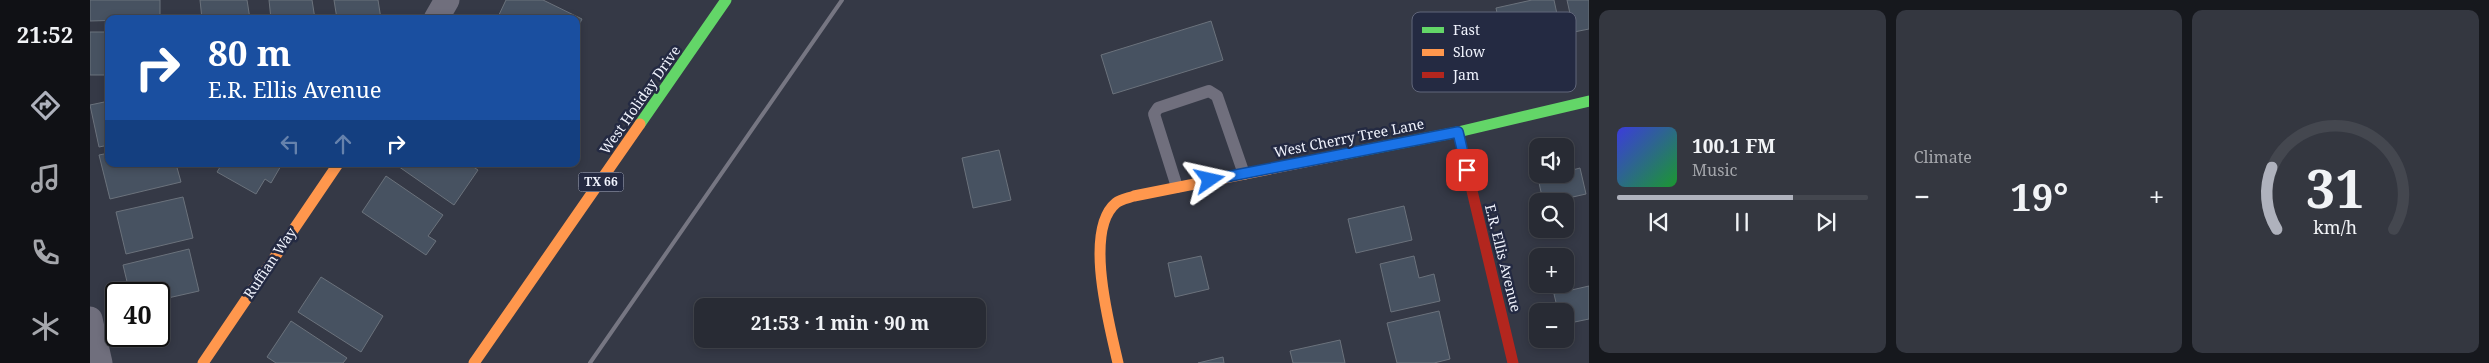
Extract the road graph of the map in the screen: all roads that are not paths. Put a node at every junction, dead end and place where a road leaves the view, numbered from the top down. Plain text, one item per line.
1 (447, 0) edge
2 (726, 0) edge
3 (438, 15) edge
4 (1589, 102) edge
5 (1458, 132) junction
6 (336, 167) edge
7 (1244, 174) junction
8 (1177, 187) junction
9 (90, 319) edge
10 (100, 363) edge
11 (203, 363) edge
12 (474, 363) edge
13 (1118, 363) edge
14 (1513, 363) edge

1 - 3 street
2 - 12 street, West Holiday Drive / TX 66
4 - 5 street, West Cherry Tree Lane
5 - 7 street, West Cherry Tree Lane
5 - 14 street, E.R. Ellis Avenue
6 - 11 street, Ruffian Way
7 - 8 street, West Cherry Tree Lane
7 - 8 lane
8 - 13 street, West Cherry Tree Lane
9 - 10 street

